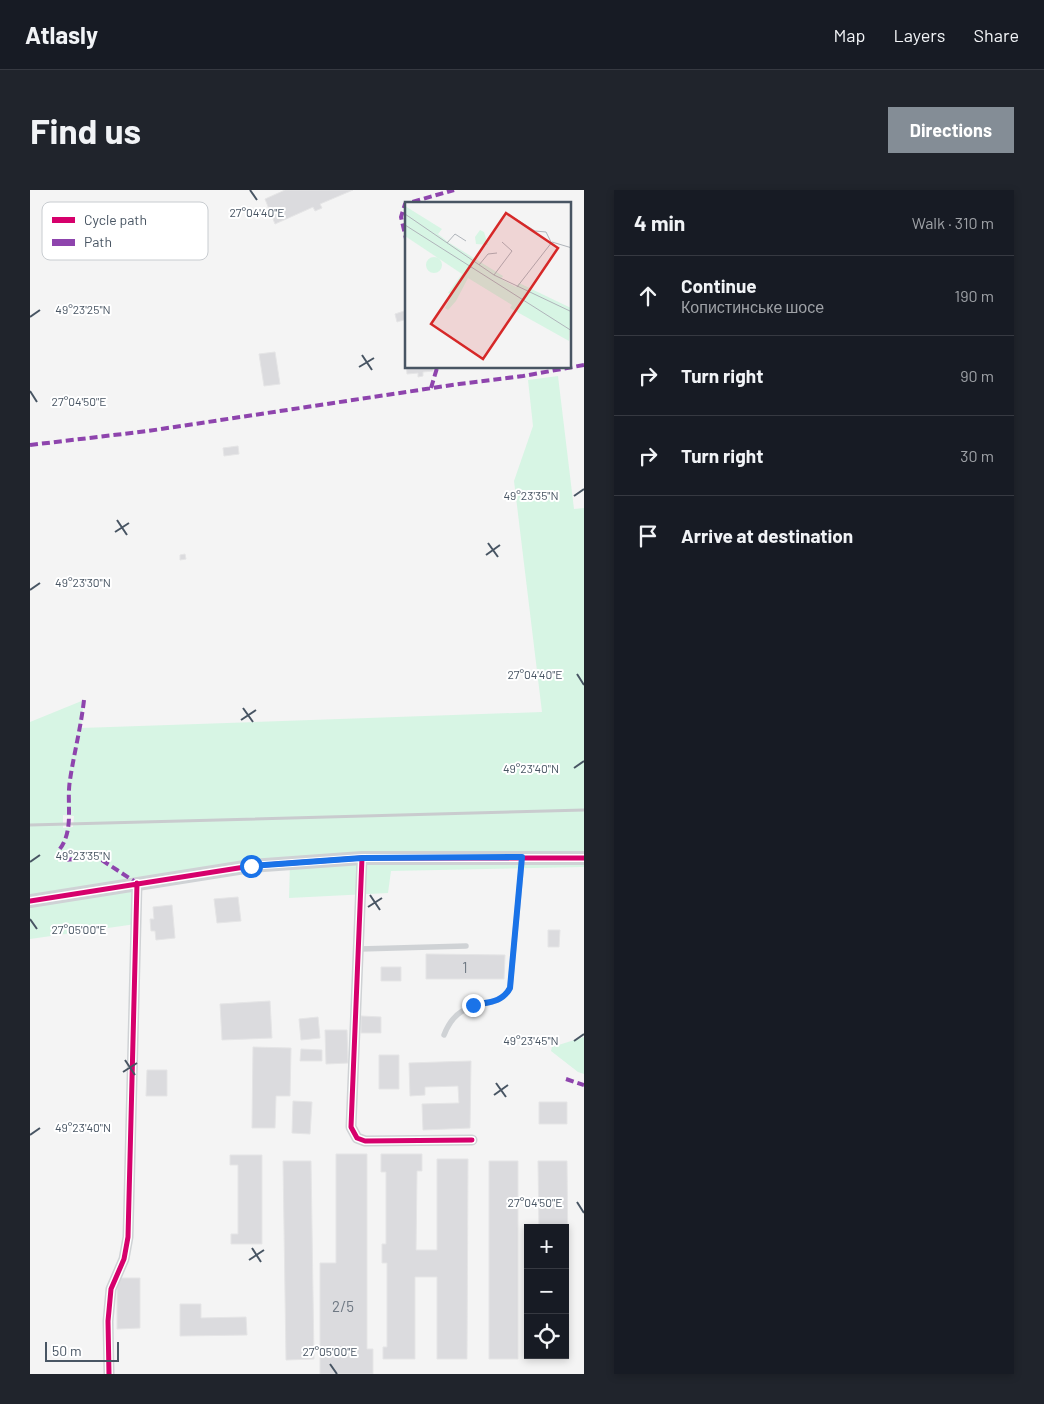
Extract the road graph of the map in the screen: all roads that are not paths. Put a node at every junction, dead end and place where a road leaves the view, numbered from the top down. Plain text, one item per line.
1 (522, 857) junction
2 (362, 858) junction
3 (584, 858) edge
4 (137, 883) junction
5 (30, 901) edge
6 (466, 946) dead end
7 (360, 949) junction
8 (444, 1034) dead end
9 (472, 1140) dead end
10 (109, 1374) edge

1 - 2 street
1 - 3 street
1 - 8 lane
2 - 4 street
2 - 7 street
4 - 5 street
4 - 10 street
6 - 7 lane
7 - 9 street

